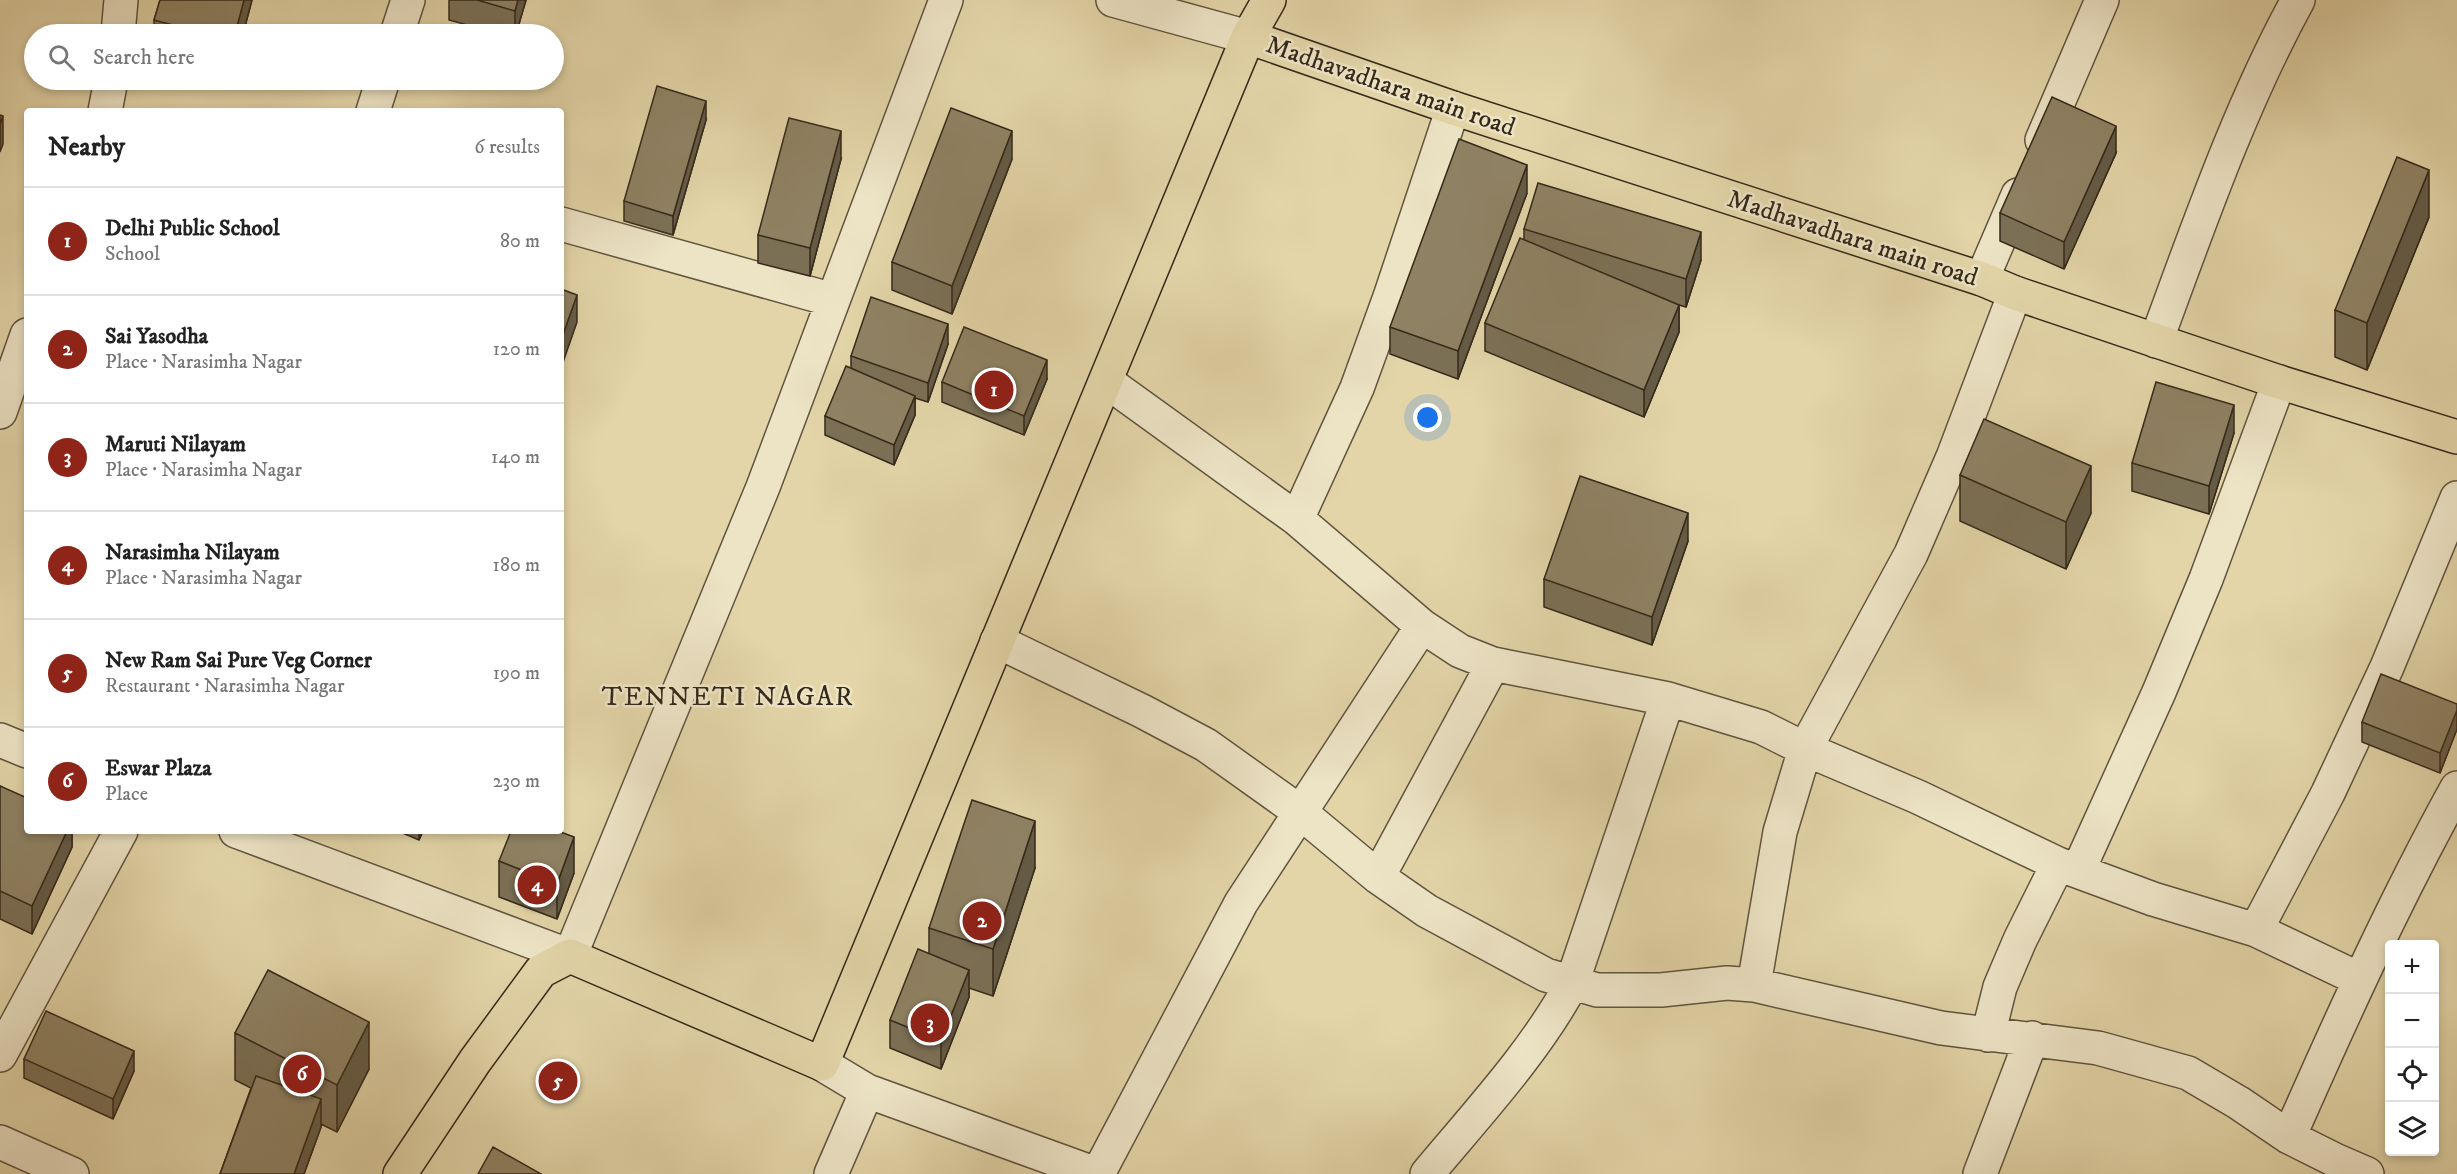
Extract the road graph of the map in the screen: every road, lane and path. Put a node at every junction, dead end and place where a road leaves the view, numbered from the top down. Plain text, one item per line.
1 (121, 0) edge
2 (408, 0) edge
3 (946, 0) edge
4 (1113, 0) edge
5 (1269, 0) edge
6 (2102, 0) edge
7 (2298, 0) edge
8 (119, 24) edge
9 (400, 24) edge
10 (1248, 37) junction
11 (109, 90) edge
12 (380, 90) edge
13 (106, 108) edge
14 (374, 108) edge
15 (1453, 108) junction
16 (564, 225) edge
17 (1982, 279) junction
18 (2015, 293) junction
19 (833, 300) junction
20 (2156, 341) junction
21 (24, 344) edge
22 (1106, 381) junction
23 (2279, 382) junction
24 (0, 412) edge
25 (2457, 437) edge
26 (2457, 498) edge
27 (1297, 519) junction
28 (1422, 626) junction
29 (998, 641) junction
30 (1493, 664) junction
31 (1668, 699) junction
32 (0, 740) edge
33 (1805, 749) junction
34 (24, 750) edge
35 (2457, 788) edge
36 (1299, 812) junction
37 (119, 834) edge
38 (244, 834) edge
39 (2068, 867) junction
40 (1378, 877) junction
41 (2256, 930) junction
42 (570, 956) junction
43 (2359, 979) junction
44 (1572, 983) junction
45 (1754, 985) junction
46 (1988, 1035) junction
47 (2032, 1038) junction
48 (0, 1055) edge
49 (822, 1064) junction
50 (867, 1091) junction
51 (2289, 1137) junction
52 (0, 1142) edge
53 (72, 1174) edge
54 (400, 1174) edge
55 (831, 1174) edge
56 (1097, 1174) edge
57 (1427, 1174) edge
58 (1980, 1174) edge
59 (2367, 1174) edge

1 - 8 street
2 - 9 street
3 - 19 street
4 - 10 street
5 - 10 main road
6 - 17 street
7 - 20 street
10 - 15 main road, Madhavadhara main road
10 - 22 main road
11 - 13 street
12 - 14 street
15 - 17 main road, Madhavadhara main road
15 - 27 street
16 - 19 street
17 - 18 main road, Madhavadhara main road
18 - 20 main road, Madhavadhara main road
18 - 33 street
19 - 42 street
20 - 23 main road, Madhavadhara main road
21 - 24 street
22 - 27 street
22 - 29 main road
23 - 25 main road, Madhavadhara main road
23 - 39 street
26 - 41 street
27 - 28 street
28 - 30 street
28 - 36 street
29 - 36 street
29 - 49 main road
30 - 31 street
30 - 40 street
31 - 33 street
31 - 44 street
32 - 34 street
33 - 39 street
33 - 45 street
35 - 43 street
36 - 40 street
36 - 56 street
37 - 48 street
38 - 42 street
39 - 41 street
39 - 46 street
40 - 44 street
41 - 43 street
42 - 49 main road
42 - 54 main road
43 - 51 street
44 - 45 street
44 - 57 street
45 - 46 street
46 - 47 street
47 - 51 street
47 - 58 street
49 - 50 street
50 - 55 street
50 - 56 street
51 - 59 street
52 - 53 street

